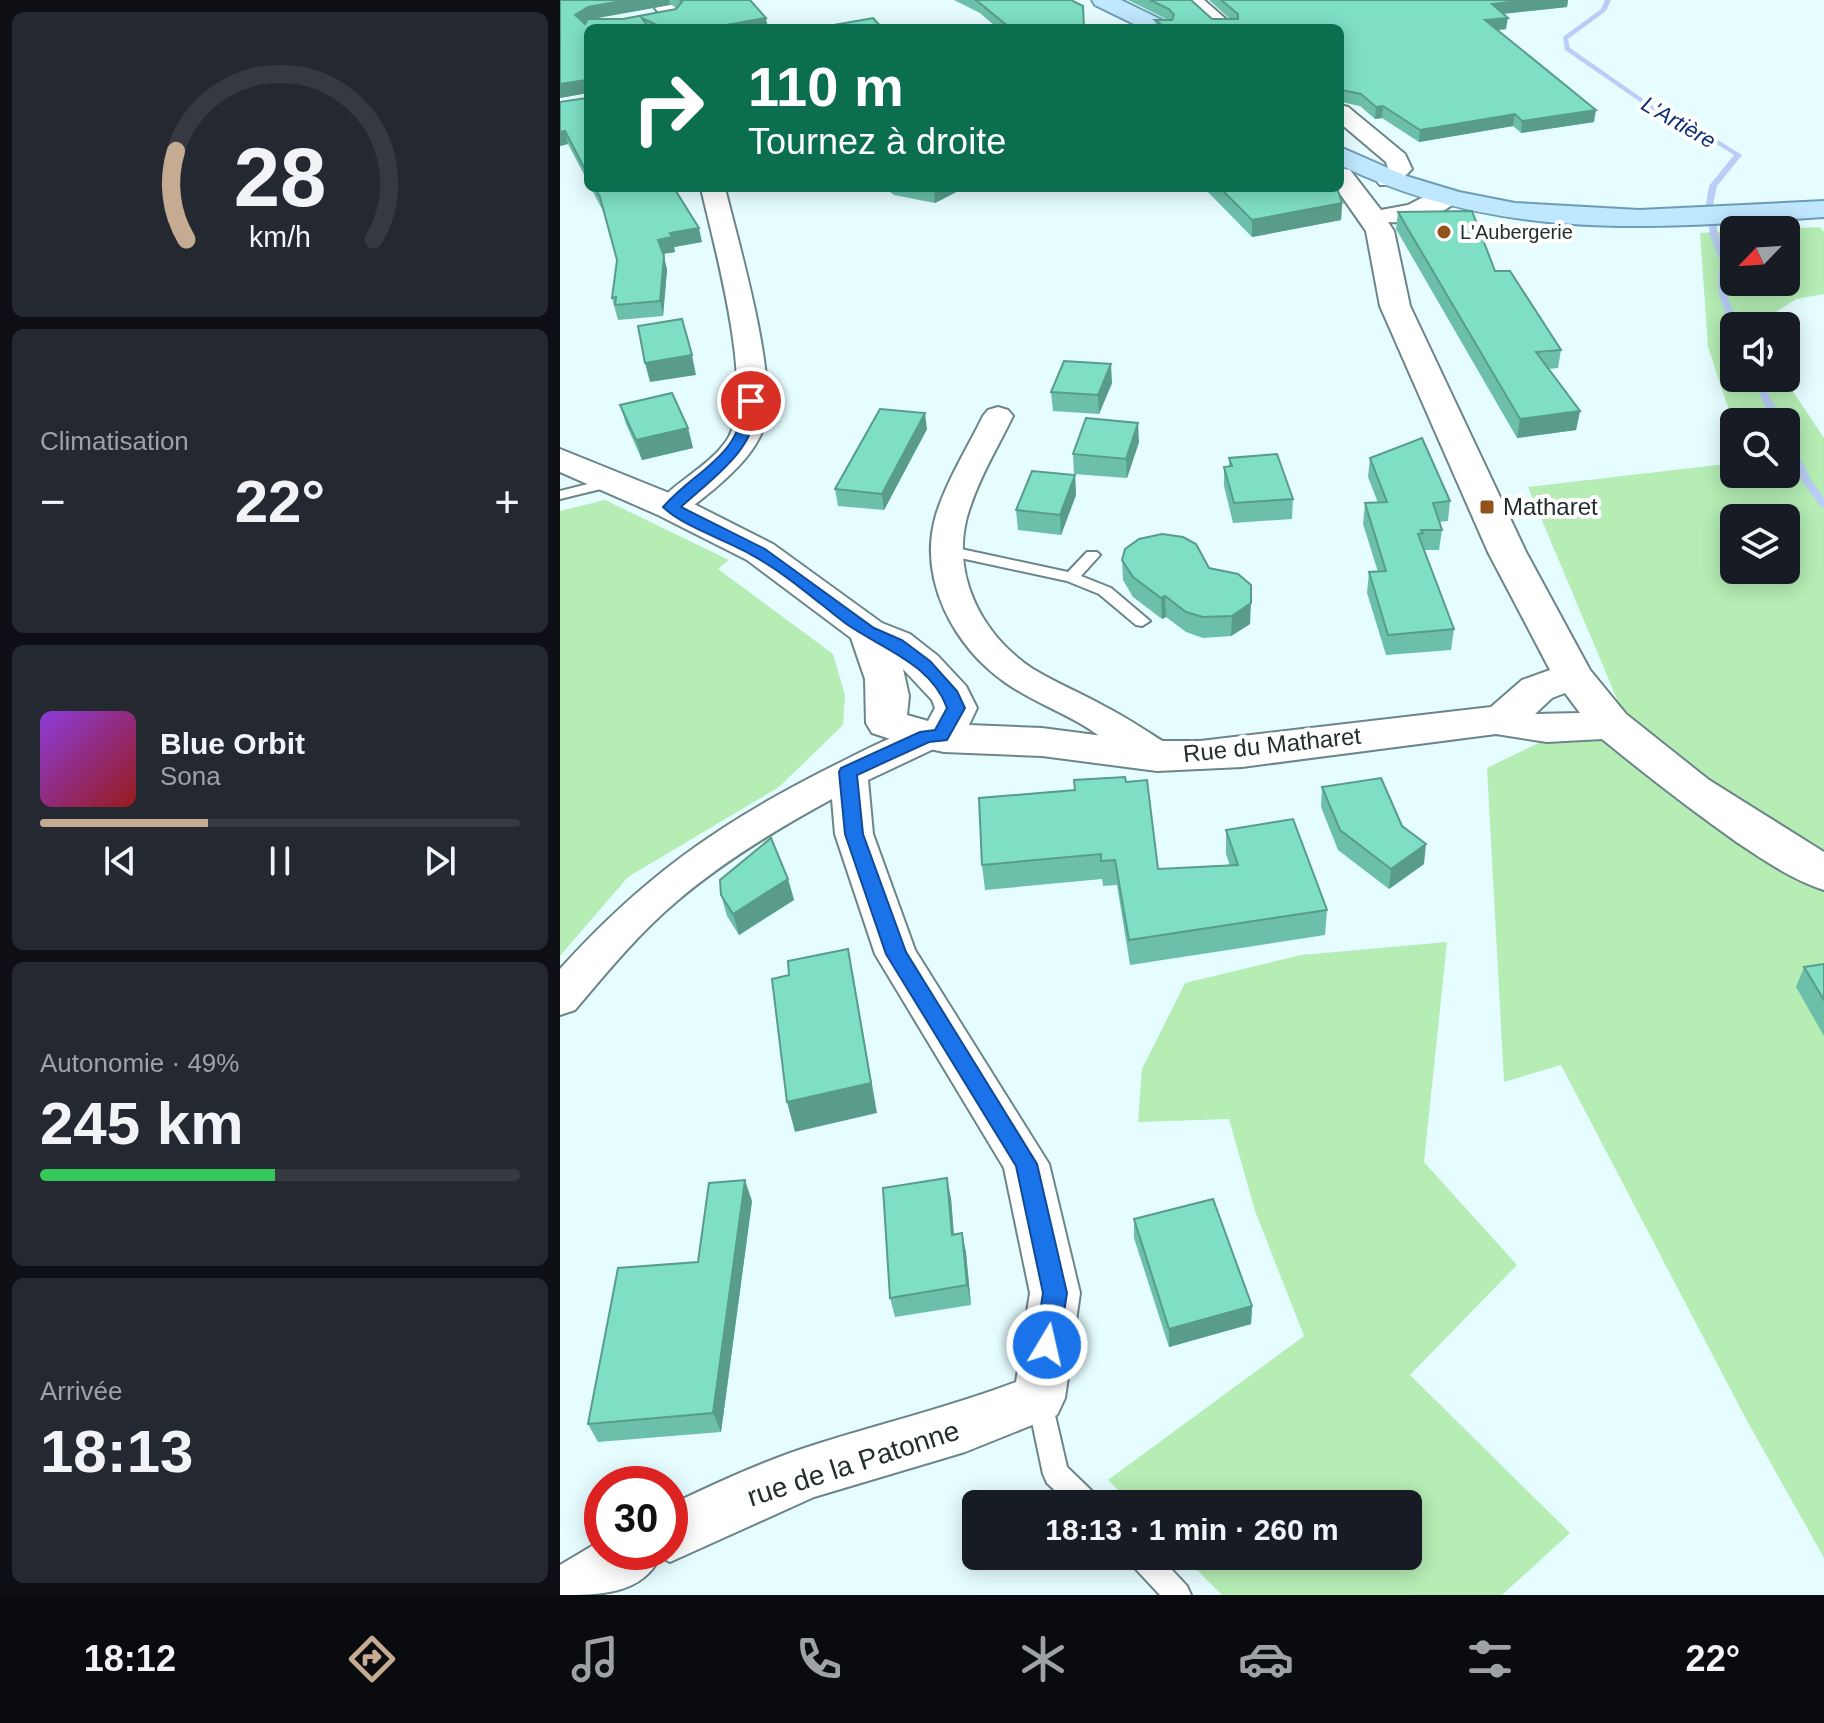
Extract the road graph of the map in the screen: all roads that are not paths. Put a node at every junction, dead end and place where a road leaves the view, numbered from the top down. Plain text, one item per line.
1 (1103, 0) edge
2 (1192, 0) edge
3 (671, 14) edge
4 (644, 19) edge
5 (1152, 24) edge
6 (1221, 24) edge
7 (1344, 115) edge
8 (1344, 157) edge
9 (1388, 180) junction
10 (1344, 181) edge
11 (1416, 189) junction
12 (714, 192) edge
13 (1445, 197) junction
14 (1361, 201) junction
15 (1824, 209) edge
16 (1386, 222) junction
17 (998, 416) dead end
18 (560, 459) edge
19 (612, 482) junction
20 (560, 495) edge
21 (671, 507) junction
22 (947, 551) junction
23 (1092, 555) dead end
24 (1071, 577) junction
25 (1142, 621) dead end
26 (868, 632) junction
27 (1573, 676) junction
28 (951, 695) junction
29 (888, 712) junction
30 (1502, 720) junction
31 (1611, 724) junction
32 (934, 736) junction
33 (1042, 742) junction
34 (1159, 756) junction
35 (848, 772) junction
36 (1824, 873) edge
37 (560, 998) edge
38 (1039, 1398) junction
39 (1073, 1490) edge
40 (688, 1525) edge
41 (605, 1570) edge
42 (1154, 1570) edge
43 (564, 1595) edge
44 (1178, 1595) edge

1 - 5 main road
2 - 6 street
3 - 4 street
7 - 9 street
8 - 9 main road
9 - 11 main road
9 - 14 street
10 - 14 street
11 - 13 main road
11 - 16 street
12 - 21 street
13 - 15 main road
13 - 16 street
14 - 16 street
16 - 27 street
17 - 22 street
18 - 19 street, Rue du Matharet
19 - 20 lane
19 - 21 street, Rue du Matharet
21 - 26 street, Rue du Matharet
22 - 24 lane
22 - 34 street
23 - 24 lane
24 - 25 lane
26 - 28 street, Rue du Matharet
26 - 29 street
27 - 30 street
27 - 31 street
28 - 29 street, Rue du Matharet
28 - 32 street
28 - 33 street, Rue du Matharet
29 - 32 street, Rue du Matharet
29 - 35 street
30 - 31 street, Rue du Matharet
30 - 34 street, Rue du Matharet
31 - 36 street
32 - 33 street, Rue du Matharet
32 - 35 street
33 - 34 street, Rue du Matharet
35 - 37 street
35 - 38 street
38 - 39 lane
38 - 40 street, rue de la Patonne
41 - 43 street
42 - 44 lane

